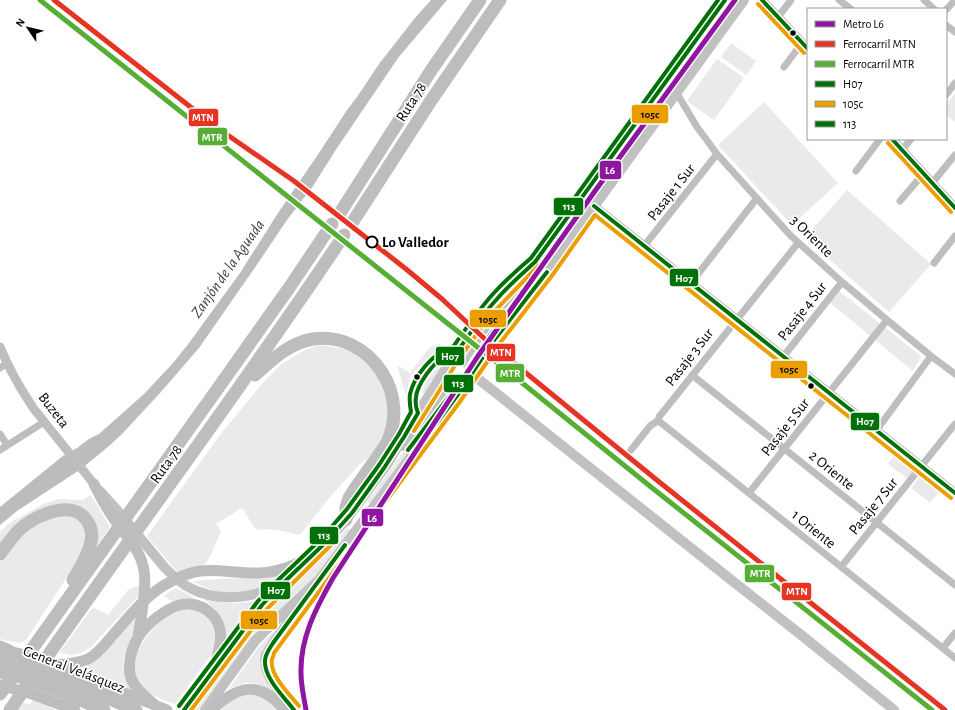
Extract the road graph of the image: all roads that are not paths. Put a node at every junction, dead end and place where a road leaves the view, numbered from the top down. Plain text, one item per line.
1 (480, 0) edge
2 (500, 0) edge
3 (725, 0) edge
4 (744, 0) edge
5 (762, 0) edge
6 (791, 0) edge
7 (839, 0) edge
8 (924, 0) edge
9 (955, 0) edge
10 (850, 8) edge
11 (933, 8) edge
12 (947, 9) edge
13 (778, 17) junction
14 (947, 26) edge
15 (955, 32) edge
16 (805, 46) edge
17 (784, 67) dead end
18 (955, 84) edge
19 (676, 92) junction
20 (947, 94) edge
21 (879, 140) edge
22 (893, 140) edge
23 (910, 140) edge
24 (902, 150) junction
25 (718, 154) junction
26 (955, 155) edge
27 (856, 171) dead end
28 (924, 172) junction
29 (595, 179) junction
30 (933, 182) junction
31 (757, 198) junction
32 (900, 201) dead end
33 (594, 206) junction
34 (955, 208) edge
35 (340, 213) dead end
36 (352, 223) dead end
37 (332, 224) dead end
38 (344, 235) dead end
39 (955, 236) edge
40 (798, 243) junction
41 (644, 246) junction
42 (535, 262) junction
43 (934, 263) dead end
44 (842, 282) junction
45 (691, 283) junction
46 (736, 319) junction
47 (887, 320) junction
48 (0, 348) edge
49 (783, 356) junction
50 (931, 356) junction
51 (3, 366) edge
52 (472, 374) junction
53 (955, 374) edge
54 (692, 375) junction
55 (238, 389) junction
56 (829, 393) junction
57 (658, 420) junction
58 (44, 422) junction
59 (955, 424) edge
60 (876, 431) junction
61 (0, 434) edge
62 (7, 445) junction
63 (784, 449) junction
64 (0, 450) edge
65 (631, 450) dead end
66 (388, 463) junction
67 (921, 466) junction
68 (94, 484) joint
69 (749, 493) junction
70 (955, 494) edge
71 (346, 520) junction
72 (877, 522) junction
73 (139, 545) junction
74 (315, 553) junction
75 (0, 554) edge
76 (841, 567) junction
77 (319, 580) junction
78 (281, 585) junction
79 (955, 585) edge
80 (63, 606) junction
81 (955, 633) edge
82 (137, 639) junction
83 (943, 648) junction
84 (6, 653) edge
85 (955, 658) edge
86 (212, 672) junction
87 (45, 676) junction
88 (1, 677) edge
89 (0, 694) edge
90 (155, 705) junction
91 (10, 710) edge
92 (75, 710) edge
93 (104, 710) edge
94 (136, 710) edge
95 (167, 710) edge
96 (184, 710) edge
97 (205, 710) edge
98 (211, 710) edge
99 (284, 710) edge
100 (294, 710) edge
101 (894, 710) edge

1 - 35 highway, Ruta 78
2 - 36 highway, Ruta 78
3 - 29 main road
4 - 19 main road
5 - 13 street
6 - 13 street
7 - 10 street
8 - 11 street
9 - 12 street
13 - 16 street
14 - 15 street
16 - 17 street
18 - 20 street
19 - 25 street, 3 Oriente
19 - 33 main road
21 - 27 street
22 - 24 street
23 - 24 street
24 - 28 street
25 - 31 street, 3 Oriente
25 - 41 street, Pasaje 1 Sur
26 - 30 street
28 - 30 street
28 - 32 street
29 - 33 main road
29 - 42 main road
30 - 34 street
31 - 40 street, 3 Oriente
31 - 45 street
33 - 41 street
33 - 52 main road
37 - 80 highway, Ruta 78
38 - 55 highway, Ruta 78
39 - 43 street
40 - 44 street, 3 Oriente
40 - 46 street, Pasaje 3 Sur
41 - 45 street
42 - 52 main road
42 - 66 main road
44 - 47 street, 3 Oriente
44 - 49 street, Pasaje 4 Sur
45 - 46 street
46 - 49 street
46 - 54 street, Pasaje 3 Sur
47 - 50 street, 3 Oriente
47 - 56 street, Pasaje 5 Sur
48 - 51 street, Buzeta
49 - 56 street
50 - 53 street, 3 Oriente
50 - 60 street
51 - 58 street, Buzeta
52 - 66 main road
52 - 77 main road
52 - 101 main road
54 - 57 street, Pasaje 3 Sur
54 - 63 street, 2 Oriente
55 - 71 highway
55 - 91 highway, Ruta 78
56 - 60 street
56 - 63 street, Pasaje 5 Sur
57 - 65 street, Pasaje 3 Sur
57 - 69 street, 1 Oriente
58 - 62 street
58 - 68 street, Buzeta
59 - 67 street, Pasaje 7 Sur
60 - 67 street
61 - 62 street
62 - 64 street
63 - 69 street, Pasaje 5 Sur
63 - 72 street, 2 Oriente
66 - 71 main road
67 - 70 street
67 - 72 street, Pasaje 7 Sur
68 - 73 main road
69 - 76 street, 1 Oriente
71 - 74 main road
72 - 76 street, Pasaje 7 Sur
72 - 79 street, 2 Oriente
73 - 78 main road
73 - 82 main road
74 - 78 main road
74 - 87 main road
75 - 80 highway
76 - 83 street, 1 Oriente
77 - 97 main road
77 - 100 main road
78 - 86 main road
80 - 89 highway, Ruta 78
81 - 83 street
82 - 86 main road
82 - 90 main road
83 - 85 street, 1 Oriente
84 - 87 highway, General Velásquez
86 - 96 main road
87 - 88 highway, General Velásquez
87 - 90 main road
87 - 92 main road
87 - 93 highway, General Velásquez
87 - 94 highway, General Velásquez
90 - 95 main road
98 - 99 main road

